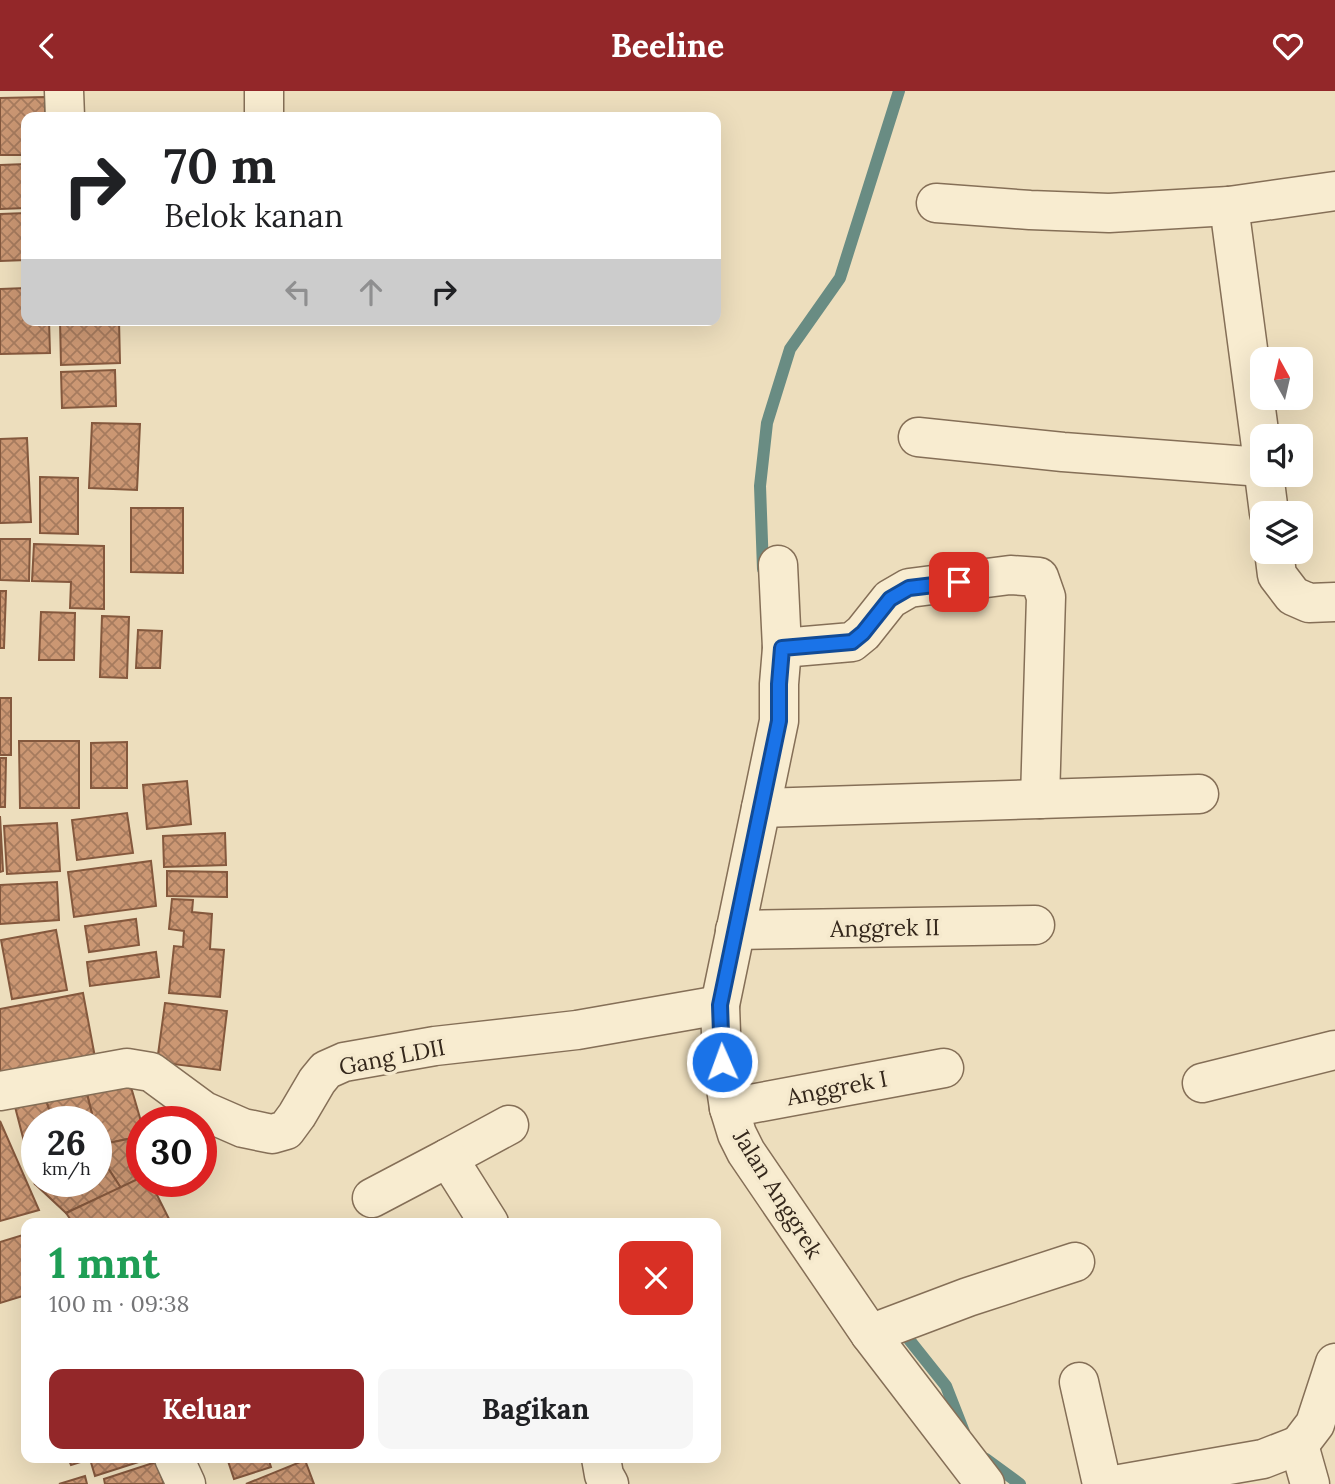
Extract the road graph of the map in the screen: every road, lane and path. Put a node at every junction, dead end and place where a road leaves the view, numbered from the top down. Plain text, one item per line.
1 (64, 91) edge
2 (264, 91) edge
3 (65, 112) edge
4 (264, 112) edge
5 (1335, 191) edge
6 (936, 203) dead end
7 (1229, 206) junction
8 (1258, 424) edge
9 (918, 437) dead end
10 (1250, 466) edge
11 (1276, 564) edge
12 (778, 565) dead end
13 (1335, 602) edge
14 (782, 648) junction
15 (1199, 794) dead end
16 (1040, 799) junction
17 (761, 808) junction
18 (1035, 925) dead end
19 (735, 930) junction
20 (720, 1005) junction
21 (1335, 1050) edge
22 (944, 1068) dead end
23 (1202, 1083) dead end
24 (15, 1089) edge
25 (729, 1108) junction
26 (509, 1125) dead end
27 (449, 1158) junction
28 (372, 1198) dead end
29 (486, 1218) edge
30 (1075, 1262) dead end
31 (870, 1334) junction
32 (1335, 1363) edge
33 (1079, 1382) dead end
34 (1316, 1430) edge
35 (176, 1463) edge
36 (602, 1463) edge
37 (186, 1484) edge
38 (609, 1484) edge
39 (985, 1484) edge
40 (1102, 1484) edge
41 (1120, 1484) edge
42 (1310, 1484) edge

1 - 3 street
2 - 4 street
5 - 7 street
6 - 7 street
7 - 8 street
9 - 10 street
11 - 13 street
12 - 14 street, Jalan Anggrek
14 - 16 street
14 - 17 street, Jalan Anggrek
15 - 16 street
16 - 17 street
17 - 19 street, Jalan Anggrek
18 - 19 street, Anggrek II
19 - 20 street, Jalan Anggrek
20 - 24 street, Gang LDII
20 - 25 street, Jalan Anggrek
21 - 23 street
22 - 25 street, Anggrek I
25 - 31 street, Jalan Anggrek
26 - 27 street
27 - 28 street
27 - 29 street
30 - 31 street
31 - 39 street, Jalan Anggrek
32 - 34 street
33 - 40 street
34 - 41 street
34 - 42 street
35 - 37 street
36 - 38 street

